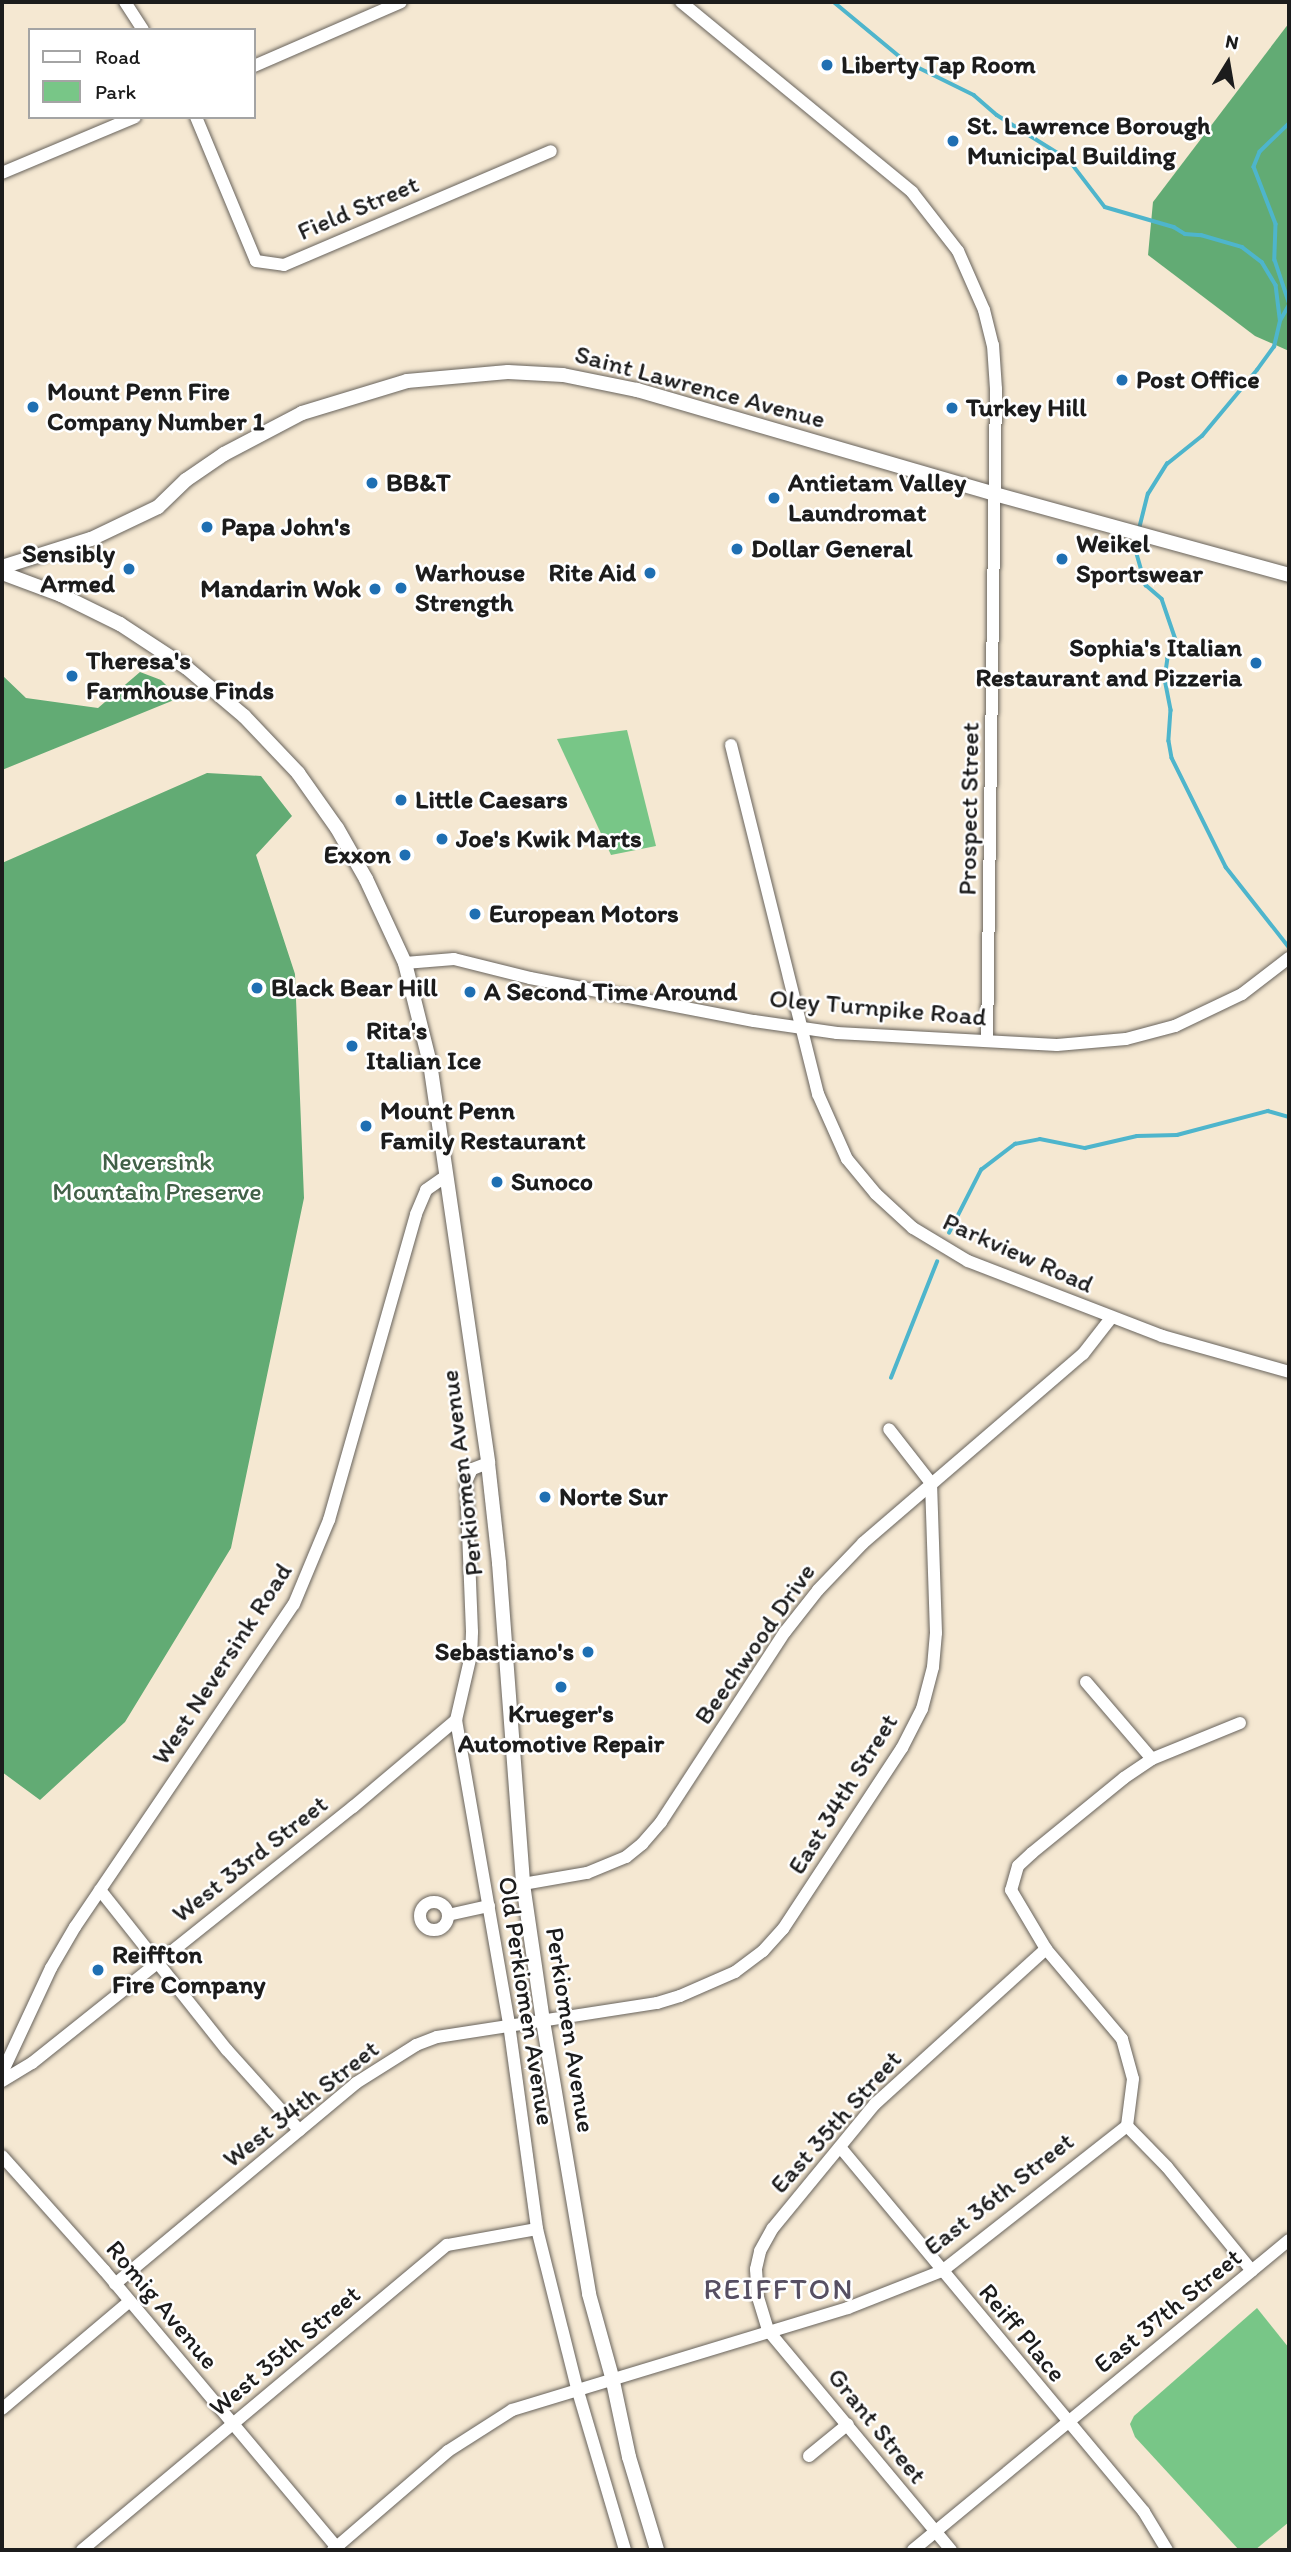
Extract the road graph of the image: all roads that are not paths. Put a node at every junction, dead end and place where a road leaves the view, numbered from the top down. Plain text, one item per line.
1 (125, 2) edge
2 (401, 2) edge
3 (681, 2) edge
4 (142, 28) edge
5 (256, 65) edge
6 (130, 119) edge
7 (197, 119) edge
8 (551, 151) dead end
9 (4, 168) edge
10 (995, 494) junction
11 (2, 567) edge
12 (2, 573) edge
13 (1289, 575) edge
14 (731, 745) dead end
15 (1289, 958) edge
16 (405, 963) junction
17 (799, 1027) junction
18 (987, 1040) junction
19 (446, 1176) junction
20 (1111, 1318) junction
21 (1289, 1372) edge
22 (889, 1429) dead end
23 (488, 1463) junction
24 (931, 1483) junction
25 (1086, 1682) dead end
26 (456, 1720) junction
27 (1240, 1723) dead end
28 (1152, 1759) junction
29 (523, 1884) junction
30 (100, 1890) junction
31 (489, 1906) junction
32 (448, 1915) dead end
33 (1046, 1949) junction
34 (156, 1963) junction
35 (543, 2021) junction
36 (509, 2024) junction
37 (2, 2073) edge
38 (2, 2081) edge
39 (1127, 2126) junction
40 (299, 2130) junction
41 (840, 2147) junction
42 (2, 2156) edge
43 (537, 2228) junction
44 (1289, 2240) edge
45 (942, 2271) junction
46 (1252, 2271) junction
47 (115, 2284) junction
48 (130, 2301) junction
49 (768, 2330) junction
50 (612, 2377) junction
51 (577, 2388) junction
52 (2, 2409) edge
53 (1068, 2422) junction
54 (233, 2424) junction
55 (848, 2424) junction
56 (809, 2456) dead end
57 (935, 2532) junction
58 (336, 2549) edge
59 (82, 2550) edge
60 (625, 2550) edge
61 (657, 2550) edge
62 (913, 2550) edge
63 (951, 2550) edge
64 (1167, 2550) edge

1 - 4 street
2 - 5 street
3 - 10 street, Prospect Street
6 - 9 street
7 - 8 street, Field Street
10 - 11 main road, Saint Lawrence Avenue
10 - 13 main road, Saint Lawrence Avenue
10 - 18 street, Prospect Street
12 - 16 main road, Perkiomen Avenue
14 - 17 street, Parkview Road
15 - 18 street, Oley Turnpike Road
16 - 17 street, Oley Turnpike Road
16 - 19 main road, Perkiomen Avenue
17 - 18 street, Oley Turnpike Road
17 - 20 street, Parkview Road
19 - 23 main road, Perkiomen Avenue
19 - 30 street, West Neversink Road
20 - 21 street, Parkview Road
20 - 24 street, Beechwood Drive
22 - 24 street
23 - 26 street, Old Perkiomen Avenue
23 - 29 main road, Perkiomen Avenue
24 - 29 street, Beechwood Drive
24 - 35 street, East 34th Street
25 - 28 street
26 - 31 street, Old Perkiomen Avenue
26 - 34 street, West 33rd Street
27 - 28 street
28 - 33 street
29 - 35 main road, Perkiomen Avenue
30 - 34 street
30 - 37 street, West Neversink Road
31 - 32 street
31 - 36 street, Old Perkiomen Avenue
33 - 39 street
33 - 41 street, East 35th Street
34 - 38 street, West 33rd Street
34 - 40 street
35 - 36 street, West 34th Street
35 - 50 main road, Perkiomen Avenue
36 - 40 street, West 34th Street
36 - 43 street, Old Perkiomen Avenue
39 - 45 street, East 36th Street
39 - 46 street
40 - 47 street, West 34th Street
41 - 45 street, Reiff Place
41 - 49 street, East 35th Street
42 - 47 street, Romig Avenue
43 - 51 street, Old Perkiomen Avenue
43 - 54 street, West 35th Street
44 - 46 street, East 37th Street
45 - 49 street, East 36th Street
45 - 53 street, Reiff Place
46 - 53 street, East 37th Street
47 - 48 street, Romig Avenue
48 - 52 street
48 - 54 street, Romig Avenue
49 - 50 street, East 36th Street
49 - 55 street, Grant Street
50 - 51 street, East 36th Street
50 - 61 main road, Perkiomen Avenue
51 - 58 street, East 36th Street
51 - 60 street, Old Perkiomen Avenue
53 - 57 street, East 37th Street
53 - 64 street, Reiff Place
54 - 58 street, Romig Avenue
54 - 59 street, West 35th Street
55 - 56 street
55 - 57 street, Grant Street
57 - 62 street, East 37th Street
57 - 63 street, Grant Street

